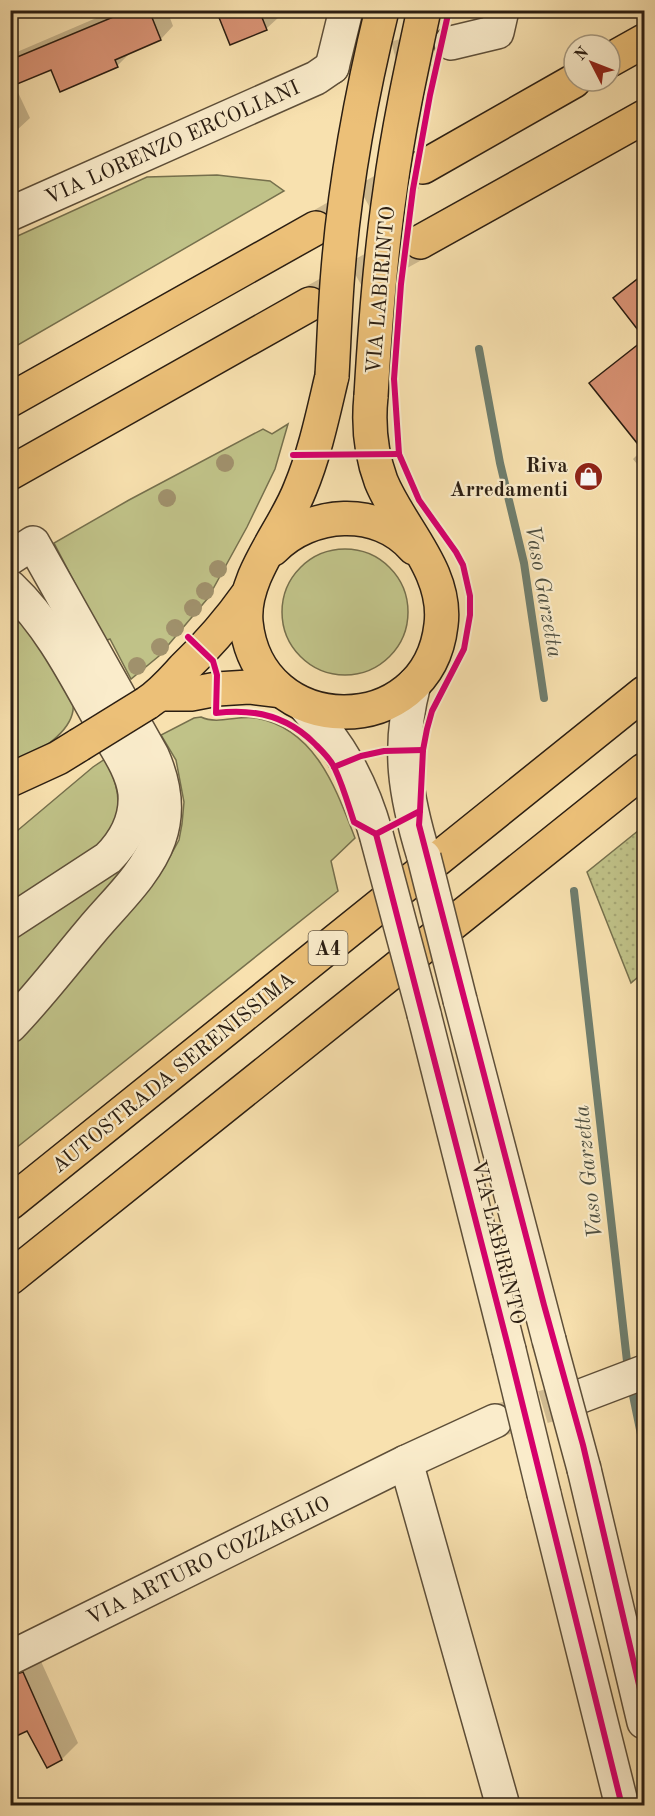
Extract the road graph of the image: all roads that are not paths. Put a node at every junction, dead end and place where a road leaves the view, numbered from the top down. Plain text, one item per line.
1 (346, 10) edge
2 (382, 10) edge
3 (424, 10) edge
4 (502, 10) edge
5 (645, 40) edge
6 (451, 43) tunnel mouth
7 (622, 53) edge
8 (562, 88) edge
9 (645, 117) edge
10 (423, 167) tunnel mouth
11 (10, 214) edge
12 (316, 228) tunnel mouth
13 (420, 242) tunnel mouth
14 (310, 304) tunnel mouth
15 (10, 400) edge
16 (10, 473) edge
17 (22, 551) edge
18 (266, 556) junction
19 (425, 561) junction
20 (10, 587) edge
21 (248, 594) junction
22 (414, 684) junction
23 (645, 693) edge
24 (292, 698) junction
25 (154, 699) junction
26 (69, 752) junction
27 (645, 770) edge
28 (10, 780) edge
29 (10, 804) edge
30 (10, 922) edge
31 (10, 1026) edge
32 (10, 1203) edge
33 (10, 1278) edge
34 (645, 1372) edge
35 (596, 1390) tunnel mouth
36 (495, 1421) tunnel mouth
37 (406, 1462) junction
38 (10, 1658) edge
39 (645, 1722) edge
40 (503, 1806) edge
41 (622, 1806) edge

1 - 11 street, VIA LORENZO ERCOLIANI
2 - 18 main road, VIA LABIRINTO, bridge
3 - 19 main road, VIA LABIRINTO, bridge
4 - 6 street
5 - 7 main road
8 - 10 main road
9 - 13 main road
12 - 15 main road
14 - 16 main road
17 - 31 street
18 - 19 main road, VIA LABIRINTO
18 - 21 main road, VIA LABIRINTO
19 - 22 main road, VIA LABIRINTO
20 - 30 street
21 - 24 main road, VIA LABIRINTO
21 - 25 main road
22 - 24 main road, VIA LABIRINTO
22 - 39 street, VIA LABIRINTO, bridge
23 - 32 main road, AUTOSTRADA SERENISSIMA / A4
24 - 25 main road
24 - 41 street, VIA LABIRINTO, bridge
25 - 26 main road, bridge
26 - 28 main road
26 - 29 main road
27 - 33 main road
34 - 35 street
36 - 37 street, VIA ARTURO COZZAGLIO
37 - 38 street, VIA ARTURO COZZAGLIO
37 - 40 street

